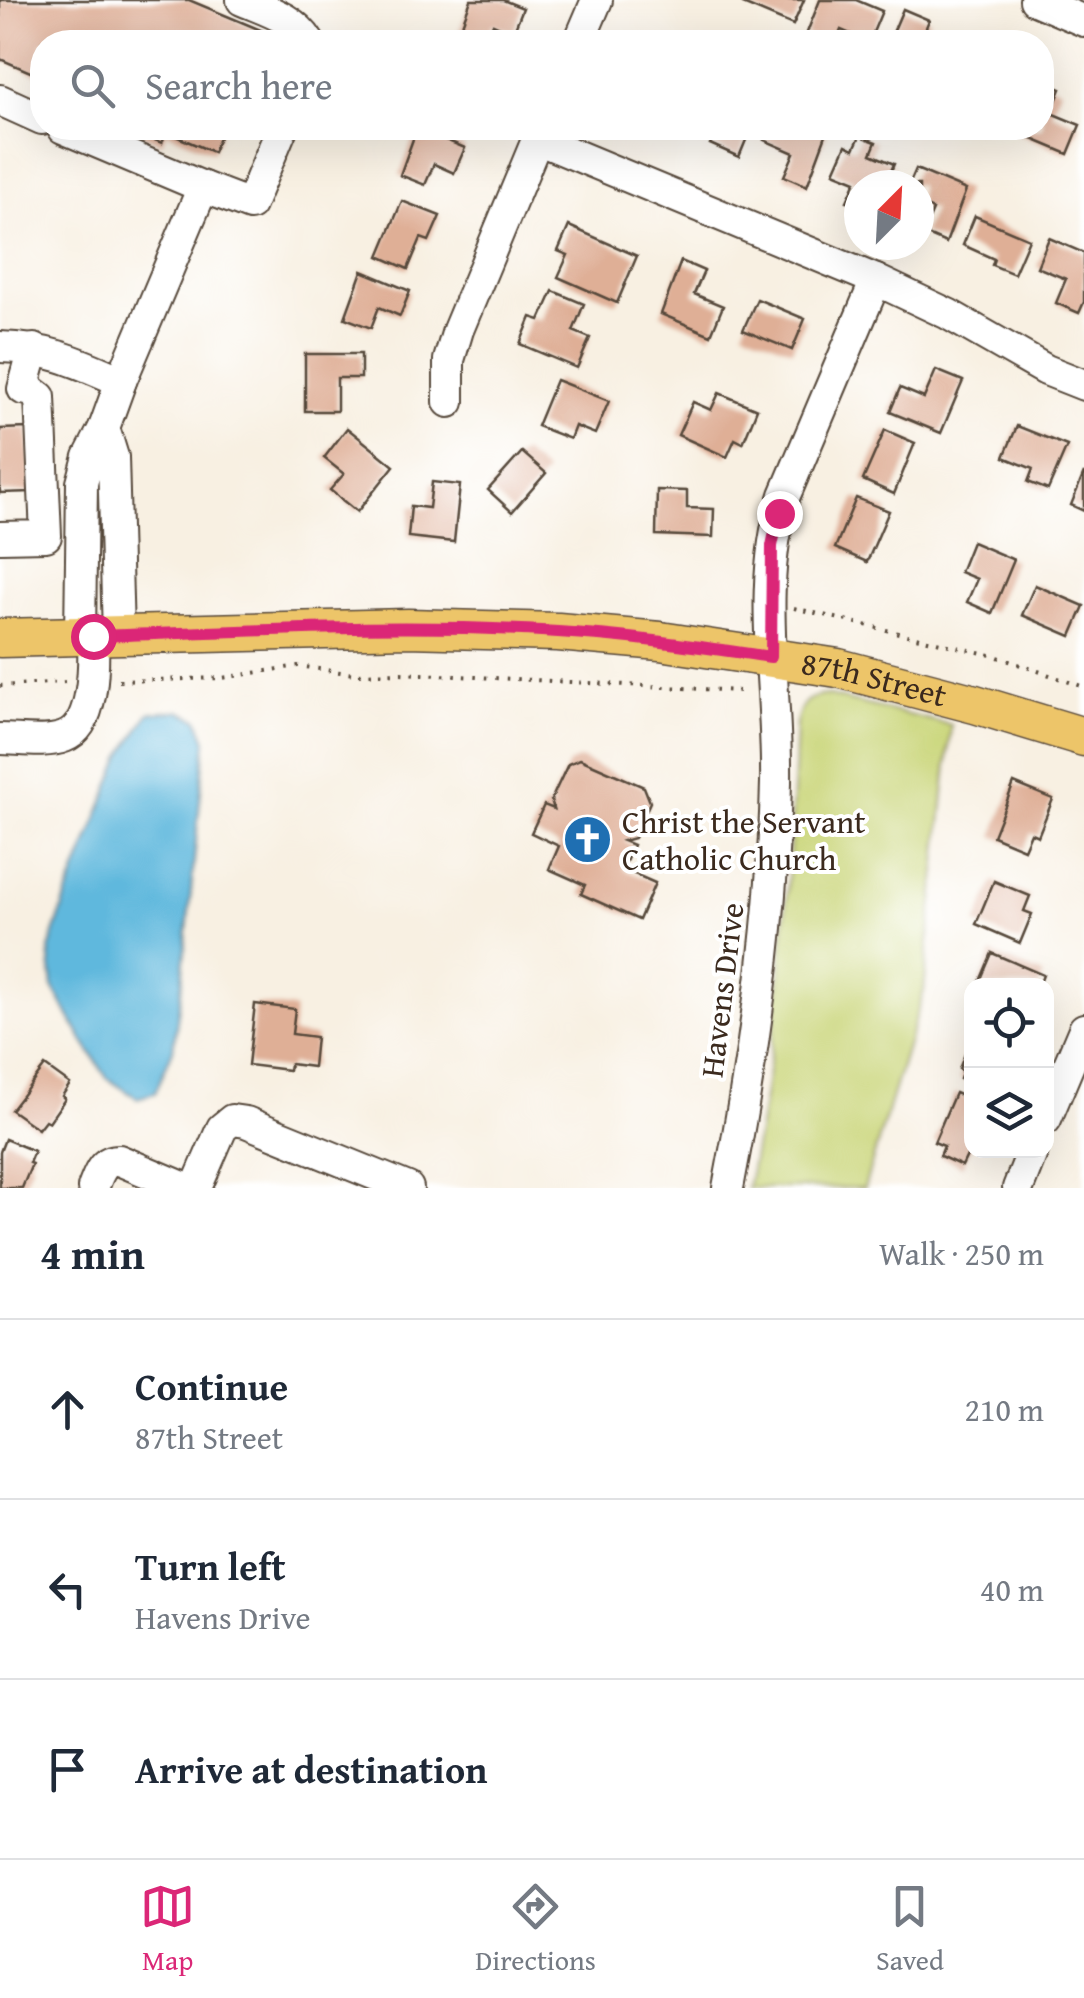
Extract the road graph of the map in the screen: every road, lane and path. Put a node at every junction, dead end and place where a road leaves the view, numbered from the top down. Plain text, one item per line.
1 (242, 0) edge
2 (597, 0) edge
3 (1035, 0) edge
4 (1084, 21) edge
5 (302, 30) edge
6 (584, 30) edge
7 (0, 100) edge
8 (30, 113) edge
9 (93, 140) edge
10 (277, 140) edge
11 (536, 140) edge
12 (555, 140) edge
13 (203, 186) junction
14 (876, 280) junction
15 (0, 348) edge
16 (34, 349) junction
17 (120, 381) junction
18 (1084, 385) edge
19 (449, 402) dead end
20 (0, 537) edge
21 (789, 607) dead end
22 (97, 636) junction
23 (0, 638) edge
24 (771, 657) junction
25 (92, 681) junction
26 (0, 686) edge
27 (1084, 687) edge
28 (740, 691) dead end
29 (1084, 737) edge
30 (0, 738) edge
31 (1084, 1028) edge
32 (1054, 1100) edge
33 (1031, 1158) edge
34 (93, 1188) edge
35 (185, 1188) edge
36 (196, 1188) edge
37 (408, 1188) edge
38 (728, 1188) edge
39 (1018, 1188) edge

1 - 5 street
2 - 6 street
3 - 4 street
7 - 8 street
9 - 13 street
10 - 13 street
11 - 19 street
12 - 14 street
13 - 17 street
14 - 18 street
14 - 24 street, Havens Drive
15 - 16 street
16 - 17 street
16 - 20 street
17 - 22 street
21 - 27 path
22 - 23 main road, 87th Street
22 - 24 main road, 87th Street
22 - 25 street
24 - 29 main road, 87th Street
24 - 38 street, Havens Drive
25 - 26 path
25 - 28 path
25 - 30 street
31 - 32 street
33 - 39 street
34 - 35 street
36 - 37 street

